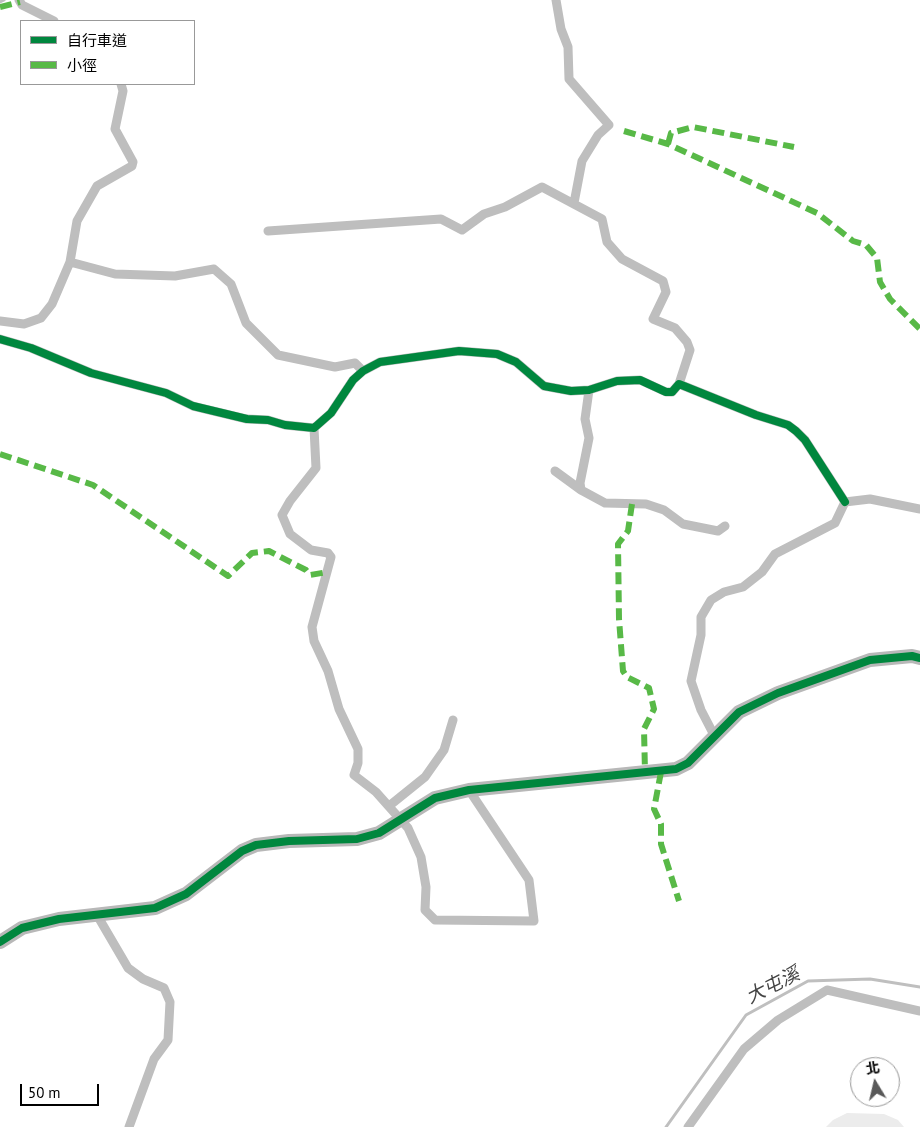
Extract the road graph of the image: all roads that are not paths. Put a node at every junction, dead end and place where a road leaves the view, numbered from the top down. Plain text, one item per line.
1 (19, 0) edge
2 (556, 0) edge
3 (52, 20) edge
4 (121, 85) edge
5 (574, 203) junction
6 (268, 231) dead end
7 (70, 262) junction
8 (0, 321) edge
9 (0, 339) edge
10 (363, 371) junction
11 (680, 384) junction
12 (589, 390) junction
13 (314, 428) junction
14 (555, 471) dead end
15 (582, 490) junction
16 (845, 502) junction
17 (920, 509) edge
18 (725, 526) dead end
19 (920, 658) edge
20 (454, 720) dead end
21 (715, 738) junction
22 (469, 790) junction
23 (389, 806) junction
24 (402, 821) junction
25 (97, 915) junction
26 (0, 942) edge
27 (920, 1011) edge
28 (129, 1127) edge
29 (688, 1127) edge

1 - 3 street
2 - 5 street
4 - 7 street
5 - 6 street
5 - 11 street
7 - 8 street
7 - 10 street
9 - 13 street
10 - 12 street
10 - 13 street
11 - 12 street
11 - 16 street
12 - 15 street
13 - 23 street
14 - 15 street
15 - 18 street
16 - 17 street
16 - 21 street
19 - 21 street
20 - 23 street
21 - 22 street
22 - 24 street
22 - 24 street
23 - 24 street
24 - 25 street
25 - 26 street
25 - 28 street
27 - 29 street

